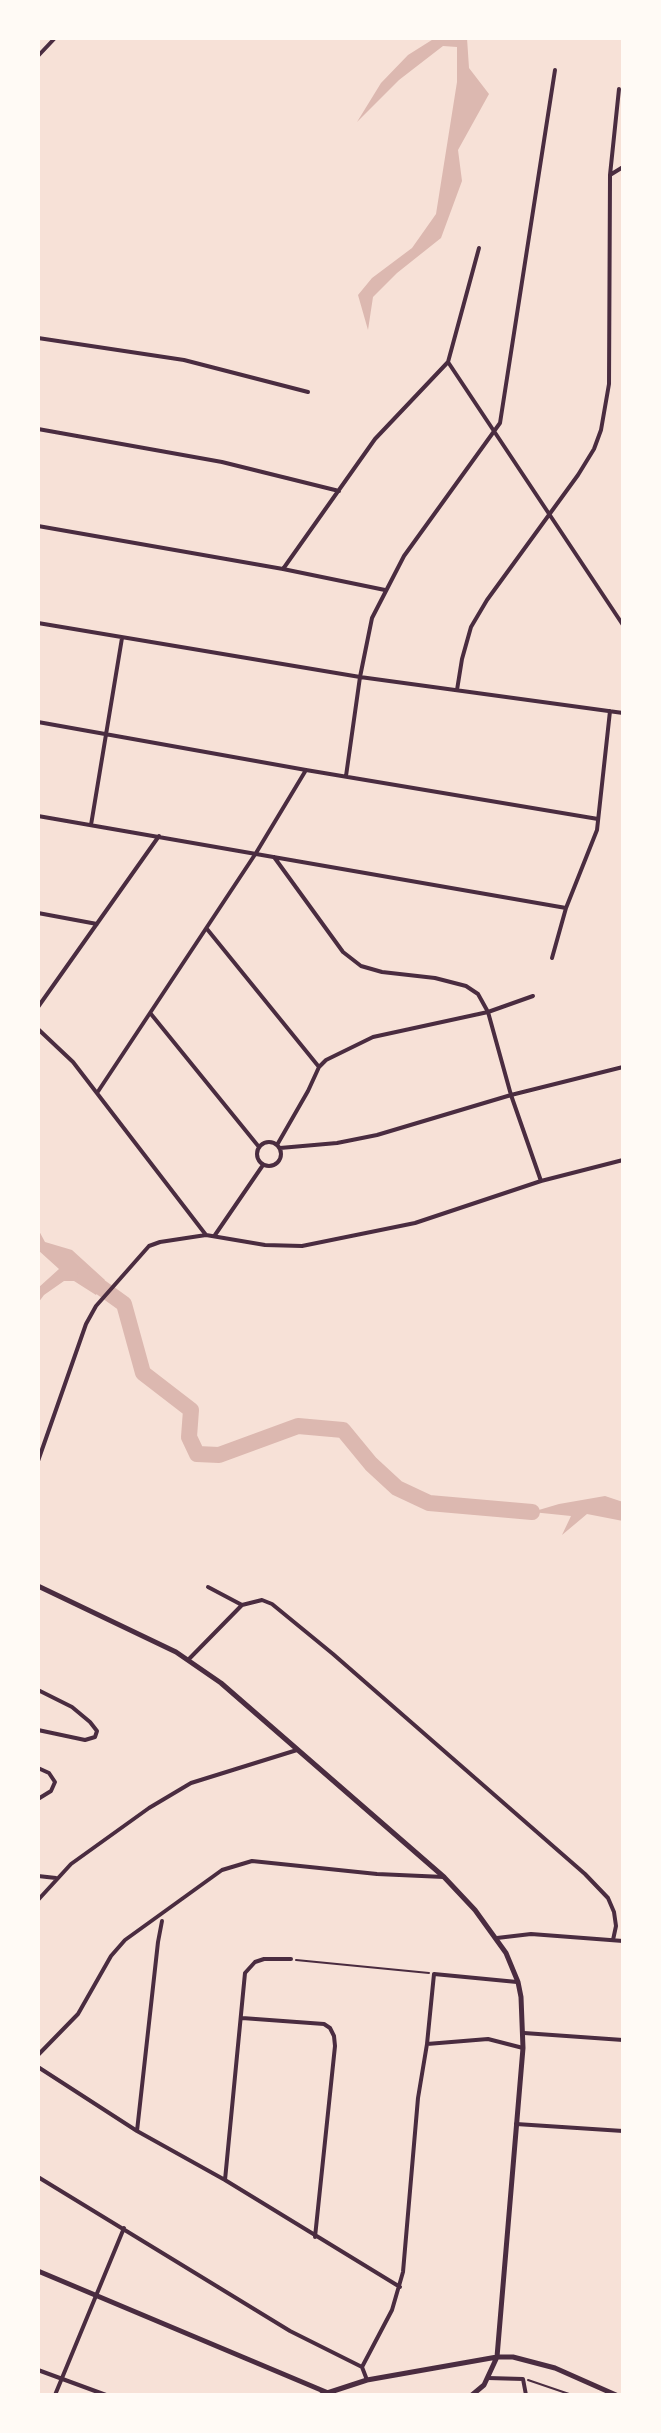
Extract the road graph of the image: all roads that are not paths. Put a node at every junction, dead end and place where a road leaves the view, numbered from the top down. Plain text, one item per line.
1 (55, 38) edge
2 (38, 56) edge
3 (555, 70) dead end
4 (619, 89) dead end
5 (623, 167) edge
6 (610, 175) junction
7 (479, 248) dead end
8 (38, 338) edge
9 (448, 362) junction
10 (308, 392) dead end
11 (38, 429) edge
12 (495, 431) junction
13 (339, 491) junction
14 (549, 514) junction
15 (38, 526) edge
16 (283, 569) junction
17 (385, 590) junction
18 (38, 623) edge
19 (623, 625) edge
20 (122, 638) junction
21 (360, 677) junction
22 (457, 690) junction
23 (610, 711) junction
24 (623, 713) edge
25 (38, 722) edge
26 (108, 734) junction
27 (306, 770) junction
28 (346, 776) junction
29 (38, 816) edge
30 (598, 819) junction
31 (91, 825) junction
32 (159, 836) junction
33 (256, 853) junction
34 (272, 856) junction
35 (566, 908) junction
36 (38, 913) edge
37 (97, 924) junction
38 (207, 929) junction
39 (552, 958) dead end
40 (533, 996) dead end
41 (38, 1007) edge
42 (488, 1012) junction
43 (151, 1014) junction
44 (38, 1029) edge
45 (319, 1067) junction
46 (623, 1067) edge
47 (97, 1093) junction
48 (511, 1095) junction
49 (259, 1147) junction
50 (278, 1147) junction
51 (623, 1160) edge
52 (263, 1165) junction
53 (541, 1181) junction
54 (206, 1235) junction
55 (214, 1236) junction
56 (38, 1461) edge
57 (38, 1586) edge
58 (208, 1587) dead end
59 (242, 1605) junction
60 (189, 1659) junction
61 (38, 1690) edge
62 (38, 1730) edge
63 (299, 1750) junction
64 (38, 1768) edge
65 (38, 1799) edge
66 (38, 1876) edge
67 (444, 1877) junction
68 (56, 1878) junction
69 (38, 1900) edge
70 (162, 1921) dead end
71 (497, 1938) junction
72 (613, 1940) junction
73 (623, 1941) edge
74 (291, 1959) road end
75 (518, 1982) junction
76 (242, 2018) junction
77 (524, 2033) junction
78 (623, 2040) edge
79 (427, 2044) junction
80 (523, 2048) junction
81 (38, 2055) edge
82 (38, 2067) edge
83 (516, 2124) junction
84 (137, 2131) junction
85 (623, 2131) edge
86 (38, 2177) edge
87 (225, 2180) junction
88 (124, 2228) junction
89 (315, 2237) junction
90 (38, 2271) edge
91 (400, 2287) junction
92 (94, 2296) junction
93 (497, 2357) junction
94 (362, 2367) junction
95 (38, 2370) edge
96 (62, 2377) junction
97 (488, 2378) junction
98 (367, 2380) junction
99 (327, 2394) edge
100 (55, 2395) edge
101 (106, 2395) edge
102 (472, 2395) edge
103 (526, 2395) edge
104 (616, 2395) edge

1 - 2 street
3 - 12 street
4 - 6 street
5 - 6 street
6 - 14 street
7 - 9 street
8 - 10 street
9 - 12 street
9 - 13 street
11 - 13 street
12 - 14 street
12 - 17 street
13 - 16 street
14 - 19 street
14 - 22 street
15 - 16 street
16 - 17 street
17 - 21 street
18 - 20 street
20 - 21 street
20 - 26 street
21 - 22 street
21 - 28 street
22 - 23 street
23 - 24 street
23 - 30 street
25 - 26 street
26 - 27 street
26 - 31 street
27 - 28 street
27 - 33 street
28 - 30 street
29 - 31 street
30 - 35 street
31 - 32 street
32 - 33 street
32 - 37 street
33 - 34 street
33 - 38 street
34 - 35 street
34 - 42 street
35 - 39 street
36 - 37 street
37 - 41 street
38 - 43 street
38 - 45 street
40 - 42 street
42 - 45 street
42 - 48 street
43 - 47 street
43 - 49 street
44 - 47 street
45 - 50 street
46 - 48 street
47 - 54 street
48 - 50 street
48 - 53 street
49 - 50 street
49 - 52 street
50 - 52 street
51 - 53 street
52 - 55 street
53 - 55 street
54 - 55 street
54 - 56 street
57 - 60 street
58 - 59 street
59 - 60 street
59 - 72 street
60 - 63 street
61 - 62 street
63 - 67 street
63 - 68 street
64 - 65 street
66 - 68 street
67 - 71 street
67 - 81 street
68 - 69 street
70 - 84 street
71 - 72 street
71 - 75 street
72 - 73 street
74 - 76 street
75 - 77 street
75 - 79 street
76 - 87 street
76 - 89 street
77 - 78 street
77 - 80 street
79 - 80 street
79 - 91 street
80 - 83 street
82 - 84 street
83 - 85 street
83 - 93 street
84 - 87 street
86 - 88 street
87 - 89 street
88 - 92 street
88 - 94 street
89 - 91 street
90 - 92 street
91 - 94 street
92 - 96 street
92 - 99 street
93 - 97 street
93 - 98 street
93 - 104 street
94 - 98 street
95 - 96 street
96 - 100 street
96 - 101 street
97 - 102 street
97 - 103 street
98 - 99 street

